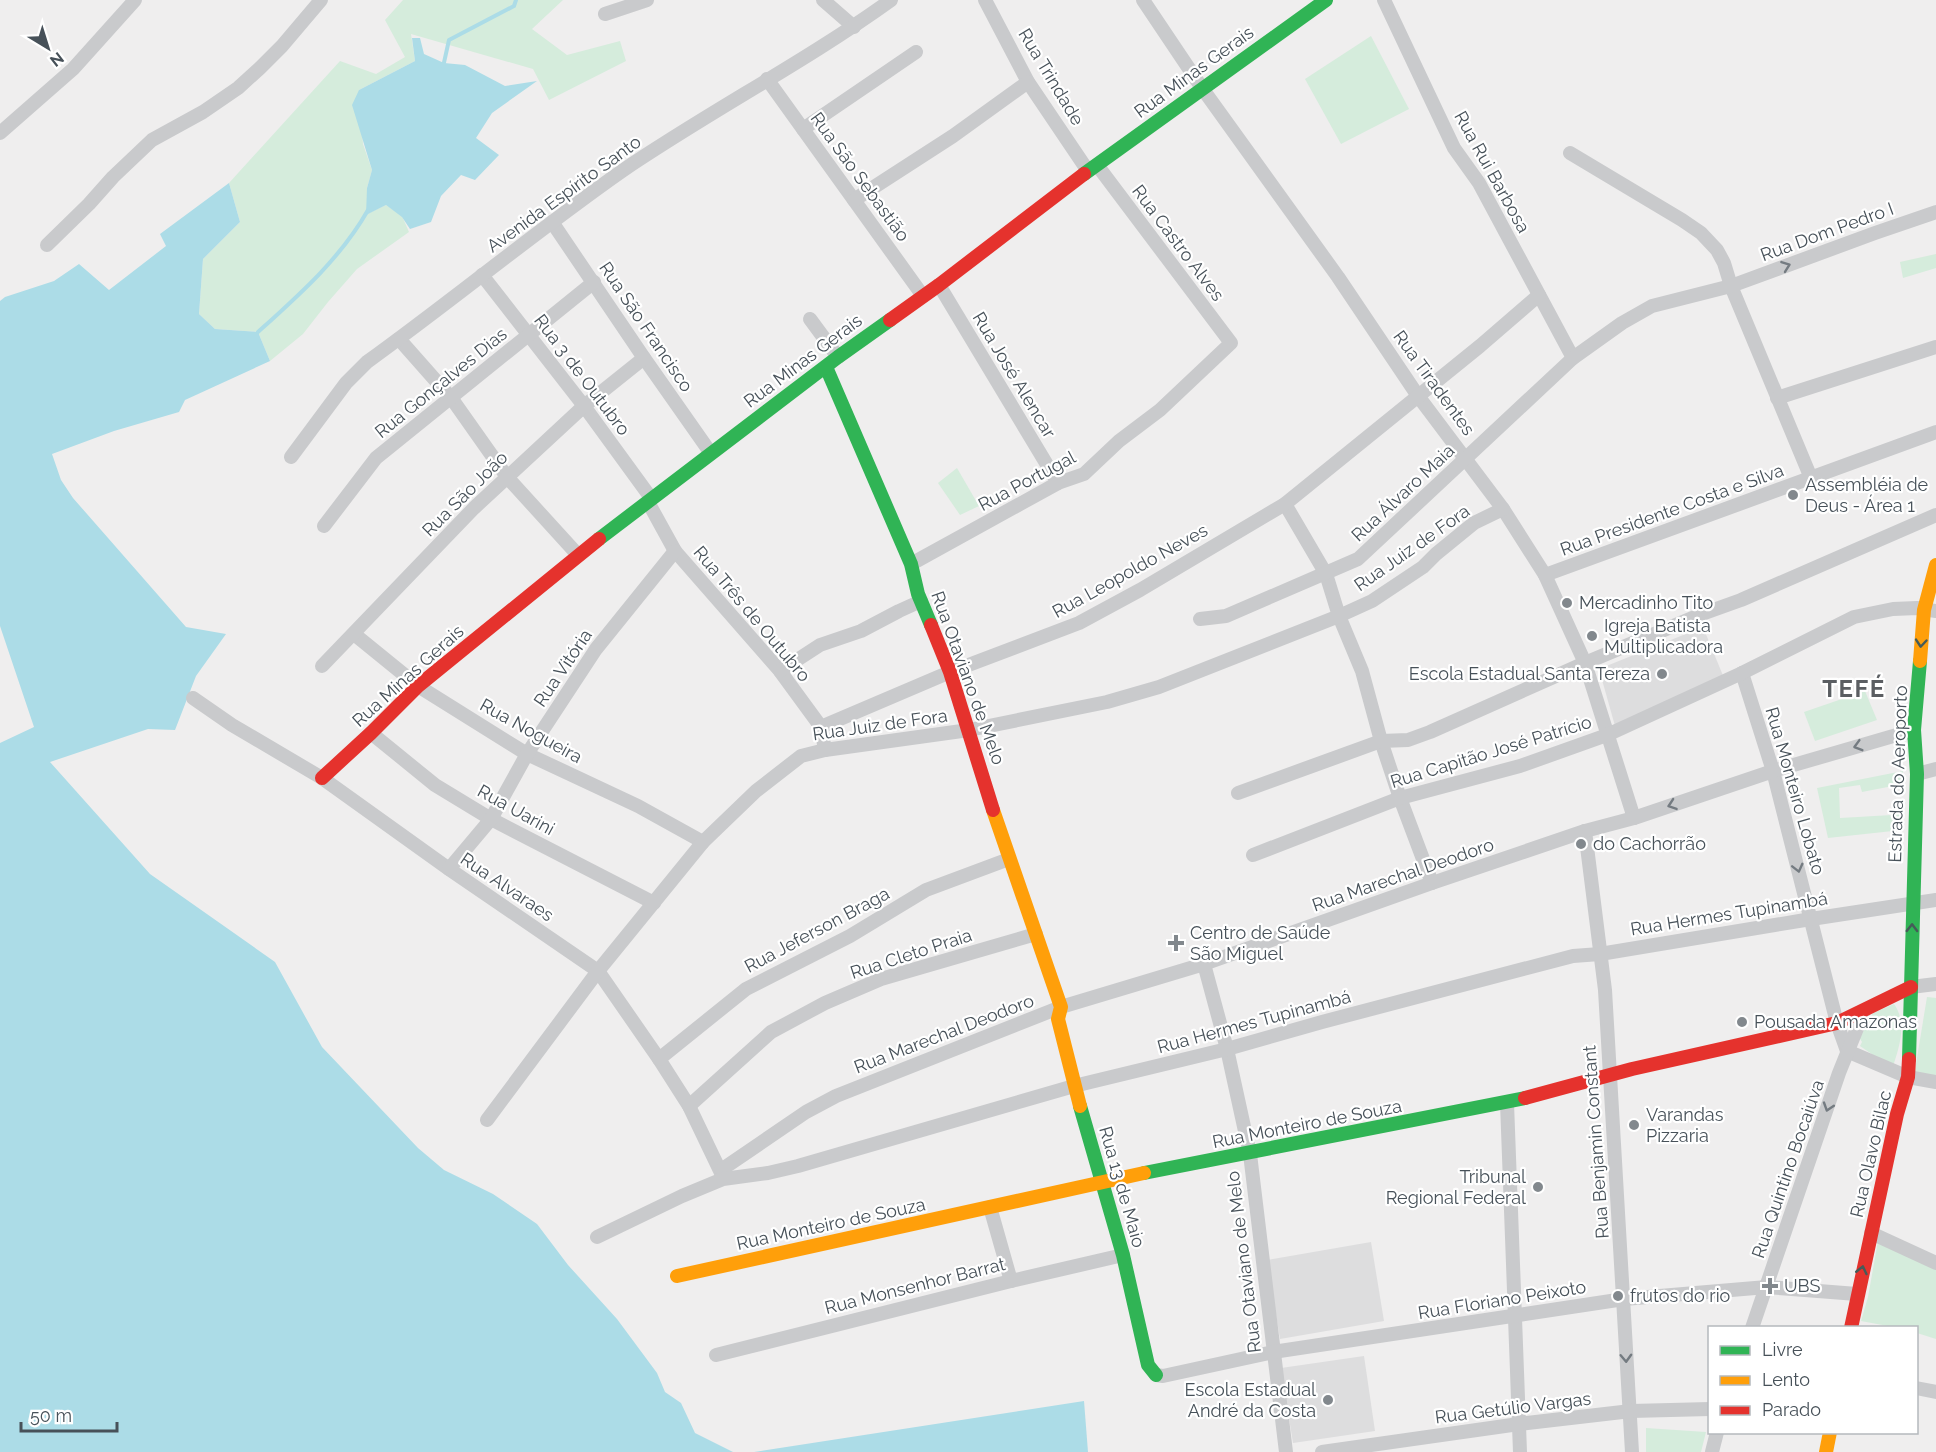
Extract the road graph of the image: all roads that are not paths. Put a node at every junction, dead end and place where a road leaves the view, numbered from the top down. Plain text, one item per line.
1 (135, 0) edge
2 (321, 0) edge
3 (647, 0) edge
4 (824, 0) edge
5 (891, 0) edge
6 (985, 0) edge
7 (1143, 0) edge
8 (1326, 0) edge
9 (1384, 0) edge
10 (605, 14) dead end
11 (854, 27) junction
12 (916, 52) dead end
13 (767, 79) junction
14 (1028, 82) junction
15 (1202, 88) junction
16 (802, 129) junction
17 (0, 133) edge
18 (1570, 153) dead end
19 (1092, 168) junction
20 (854, 200) junction
21 (1936, 212) edge
22 (552, 222) junction
23 (47, 245) dead end
24 (482, 275) junction
25 (594, 282) junction
26 (939, 285) junction
27 (1731, 286) junction
28 (1539, 295) junction
29 (923, 296) junction
30 (810, 319) dead end
31 (528, 335) junction
32 (399, 339) junction
33 (1231, 343) joint
34 (1936, 347) edge
35 (838, 357) junction
36 (644, 358) junction
37 (1574, 358) junction
38 (826, 367) junction
39 (1418, 396) junction
40 (1777, 398) junction
41 (452, 399) junction
42 (584, 406) junction
43 (1936, 432) edge
44 (710, 452) junction
45 (291, 457) dead end
46 (1466, 458) junction
47 (507, 477) junction
48 (1811, 478) junction
49 (1058, 483) junction
50 (649, 500) junction
51 (1285, 504) junction
52 (1503, 509) junction
53 (1936, 515) edge
54 (324, 526) dead end
55 (675, 551) junction
56 (578, 555) junction
57 (911, 564) junction
58 (1936, 565) edge
59 (1326, 574) junction
60 (1545, 575) junction
61 (921, 601) junction
62 (1930, 610) edge
63 (1339, 616) junction
64 (1200, 619) dead end
65 (354, 634) junction
66 (1585, 663) junction
67 (322, 666) dead end
68 (780, 671) junction
69 (950, 672) junction
70 (1742, 674) junction
71 (418, 687) junction
72 (193, 698) dead end
73 (821, 727) junction
74 (969, 730) junction
75 (1914, 730) junction
76 (371, 733) junction
77 (1607, 735) junction
78 (1381, 741) junction
79 (825, 750) junction
80 (527, 754) junction
81 (1936, 769) edge
82 (1773, 771) junction
83 (1917, 774) junction
84 (322, 778) junction
85 (1238, 793) dead end
86 (1400, 798) junction
87 (1634, 818) junction
88 (491, 819) junction
89 (1585, 831) junction
90 (703, 842) junction
91 (1253, 855) dead end
92 (1009, 859) junction
93 (449, 869) junction
94 (1432, 883) junction
95 (1936, 900) edge
96 (654, 903) junction
97 (1912, 904) junction
98 (1811, 919) junction
99 (1036, 934) junction
100 (1600, 954) junction
101 (1204, 964) junction
102 (598, 971) junction
103 (1936, 984) edge
104 (1911, 987) junction
105 (1061, 1008) junction
106 (1864, 1011) junction
107 (1837, 1023) junction
108 (1227, 1049) junction
109 (1847, 1051) junction
110 (659, 1059) junction
111 (1610, 1074) junction
112 (1908, 1077) junction
113 (1936, 1082) edge
114 (1074, 1086) junction
115 (1507, 1103) junction
116 (689, 1106) junction
117 (487, 1120) dead end
118 (1250, 1154) junction
119 (722, 1175) junction
120 (1101, 1181) junction
121 (990, 1207) junction
122 (1871, 1233) junction
123 (597, 1237) dead end
124 (1123, 1255) junction
125 (1936, 1263) edge
126 (677, 1276) dead end
127 (1011, 1281) junction
128 (1767, 1287) junction
129 (1857, 1294) junction
130 (1624, 1299) junction
131 (1515, 1317) junction
132 (1753, 1326) edge
133 (1851, 1326) edge
134 (1273, 1352) junction
135 (716, 1355) dead end
136 (1156, 1375) joint
137 (1918, 1388) edge
138 (1936, 1392) edge
139 (1708, 1409) edge
140 (1631, 1411) junction
141 (1520, 1424) junction
142 (1716, 1434) edge
143 (1830, 1434) edge
144 (1286, 1452) edge
145 (1322, 1452) edge
146 (1520, 1452) edge
147 (1632, 1452) edge
148 (1712, 1452) edge
149 (1826, 1452) edge

1 - 17 street
2 - 23 street
3 - 10 street
4 - 11 street
5 - 11 street, Avenida Espírito Santo
6 - 14 street, Rua Trindade
7 - 15 street, Rua Tiradentes
8 - 15 street, Rua Minas Gerais
9 - 28 street, Rua Rui Barbosa
11 - 13 street, Avenida Espírito Santo
12 - 16 street
13 - 16 street, Rua São Sebastião
13 - 22 street, Avenida Espírito Santo
14 - 19 street, Rua Trindade
14 - 20 street
15 - 19 street, Rua Minas Gerais
15 - 39 street, Rua Tiradentes
16 - 20 street, Rua São Sebastião
18 - 27 street, Rua Presidente Costa e Silva
19 - 26 street, Rua Minas Gerais
19 - 33 street, Rua Castro Alves
20 - 29 street, Rua São Sebastião
27 -> 21 street, Rua Dom Pedro I
22 - 24 street, Avenida Espírito Santo
22 - 25 street, Rua São Francisco
24 - 31 street, Rua 3 de Outubro
24 - 32 street, Avenida Espírito Santo
25 - 31 street, Rua Gonçalves Dias
25 - 36 street, Rua São Francisco
26 - 29 street, Rua Minas Gerais
26 - 49 street, Rua José Alencar
27 - 37 street, Rua Álvaro Maia
27 - 40 street, Rua Presidente Costa e Silva
28 - 37 street, Rua Rui Barbosa
28 - 39 street, Rua Leopoldo Neves
29 - 35 street, Rua Minas Gerais
30 - 35 street
31 - 41 street, Rua Gonçalves Dias
31 - 42 street, Rua 3 de Outubro
32 - 41 street
32 - 45 street, Avenida Espírito Santo
33 - 49 street, Rua Portugal
34 - 40 street
35 - 38 street, Rua Minas Gerais
36 - 42 street, Rua São João
36 - 44 street, Rua São Francisco
37 - 46 street, Rua Álvaro Maia
38 - 44 street, Rua Minas Gerais
38 - 57 street, Rua Otaviano de Melo
39 - 46 street, Rua Tiradentes
39 - 51 street, Rua Leopoldo Neves
40 - 48 street, Rua Presidente Costa e Silva
41 - 47 street
41 - 54 street, Rua Gonçalves Dias
42 - 47 street, Rua São João
42 - 50 street, Rua 3 de Outubro
43 - 48 street, Rua Presidente Costa e Silva
44 - 50 street, Rua Minas Gerais
46 - 52 street, Rua Tiradentes
46 - 59 street, Rua Álvaro Maia
47 - 56 street
47 - 65 street, Rua São João
48 - 60 street, Rua Presidente Costa e Silva
49 - 57 street, Rua Portugal
50 - 55 street, Rua Três de Outubro
50 - 56 street, Rua Minas Gerais
51 - 59 street
51 - 69 street, Rua Leopoldo Neves
52 - 60 street, Rua Tiradentes
52 - 63 street, Rua Juiz de Fora
53 - 66 street
55 - 68 street, Rua Três de Outubro
55 - 80 street, Rua Vitória
56 - 71 street, Rua Minas Gerais
57 - 61 street, Rua Otaviano de Melo
58 - 62 street, Estrada do Aeroporto
59 - 63 street
59 - 64 street, Rua Álvaro Maia
60 - 66 street, Rua Tiradentes
61 - 68 street
61 - 69 street, Rua Otaviano de Melo
62 - 70 street, Rua Capitão José Patrício
62 -> 75 street, Estrada do Aeroporto
63 - 74 street, Rua Juiz de Fora
63 - 78 street
65 - 67 street, Rua São João
65 - 71 street, Rua Nogueira
66 - 77 street, Rua Tiradentes
66 - 78 street
68 - 73 street, Rua Três de Outubro
69 - 73 street, Rua Leopoldo Neves
69 - 74 street, Rua Otaviano de Melo
70 - 77 street, Rua Capitão José Patrício
70 - 82 street, Rua Monteiro Lobato
71 - 76 street, Rua Minas Gerais
71 - 80 street, Rua Nogueira
72 - 84 street, Rua Alvaraes
73 - 79 street, Rua Três de Outubro
74 - 79 street, Rua Juiz de Fora
74 - 92 street, Rua Otaviano de Melo
75 -> 82 street, Rua Marechal Deodoro
75 - 83 street, Estrada do Aeroporto
76 - 84 street, Rua Minas Gerais
76 - 88 street, Rua Uarini
77 - 86 street, Rua Capitão José Patrício
77 - 87 street, Rua Tiradentes
78 - 85 street
78 - 86 street
79 - 90 street, Rua Juiz de Fora
80 - 88 street, Rua Vitória
80 - 90 street, Rua Nogueira
81 - 83 street
82 -> 87 street, Rua Marechal Deodoro
82 -> 98 street, Rua Monteiro Lobato
83 - 97 street, Estrada do Aeroporto
84 - 93 street, Rua Alvaraes
86 - 91 street, Rua Capitão José Patrício
86 - 94 street
87 - 89 street, Rua Marechal Deodoro
88 - 93 street, Rua Vitória
88 - 96 street, Rua Uarini
89 - 94 street, Rua Marechal Deodoro
89 - 100 street, Rua Benjamin Constant
90 - 96 street, Rua Juiz de Fora
92 - 99 street, Rua Otaviano de Melo
92 - 110 street, Rua Jeferson Braga
93 - 102 street, Rua Alvaraes
94 - 101 street, Rua Marechal Deodoro
95 - 97 street, Rua Hermes Tupinambá
96 - 102 street, Rua Juiz de Fora
97 - 98 street, Rua Hermes Tupinambá
104 -> 97 street, Estrada do Aeroporto
98 - 100 street, Rua Hermes Tupinambá
98 - 107 street, Rua Monteiro Lobato
99 - 105 street, Rua Otaviano de Melo
99 - 116 street, Rua Cleto Praia
100 - 108 street, Rua Hermes Tupinambá
100 - 111 street, Rua Benjamin Constant
101 - 105 street, Rua Marechal Deodoro
101 - 108 street, Rua Otaviano de Melo
102 - 110 street, Rua Alvaraes
102 - 117 street, Rua Juiz de Fora
103 - 104 street, Rua Monteiro de Souza
104 - 106 street, Rua Monteiro de Souza
104 - 112 street, Rua Olavo Bilac
105 - 114 street, Rua 13 de Maio
105 - 119 street, Rua Marechal Deodoro
106 - 107 street, Rua Monteiro de Souza
106 - 109 street, Rua Quintino Bocaiúva
107 - 109 street
107 - 111 street, Rua Monteiro de Souza
108 - 114 street, Rua Hermes Tupinambá
108 - 118 street, Rua Otaviano de Melo
109 - 112 street
109 -> 128 street, Rua Quintino Bocaiúva
110 - 116 street, Rua Alvaraes
111 - 115 street, Rua Monteiro de Souza
111 - 130 street, Rua Benjamin Constant
112 - 113 street
112 - 122 street, Rua Olavo Bilac
114 - 119 street, Rua Hermes Tupinambá
114 - 120 street, Rua 13 de Maio
115 - 118 street, Rua Monteiro de Souza
115 - 131 street
116 - 119 street, Rua Alvaraes
118 - 120 street, Rua Monteiro de Souza
118 - 134 street, Rua Otaviano de Melo
119 - 123 street, Rua Hermes Tupinambá
120 - 121 street, Rua Monteiro de Souza
120 - 124 street, Rua 13 de Maio
121 - 126 street, Rua Monteiro de Souza
121 - 127 street
122 - 125 street
129 -> 122 street, Rua Olavo Bilac
124 - 127 street, Rua Monsenhor Barrat
124 - 136 street, Rua 13 de Maio
127 - 135 street, Rua Monsenhor Barrat
128 - 129 street, Rua Floriano Peixoto
128 - 130 street, Rua Floriano Peixoto
128 - 132 street, Rua Quintino Bocaiúva
129 - 133 street, Rua Olavo Bilac
130 - 131 street, Rua Floriano Peixoto
130 -> 140 street, Rua Benjamin Constant
131 - 134 street, Rua Floriano Peixoto
131 - 141 street
134 - 136 street, Rua Floriano Peixoto
134 - 144 street, Rua Otaviano de Melo
137 - 138 street
139 - 140 street, Rua Getúlio Vargas
140 - 141 street, Rua Getúlio Vargas
140 - 147 street, Rua Benjamin Constant
141 - 145 street, Rua Getúlio Vargas
141 - 146 street
142 - 148 street
143 - 149 street

